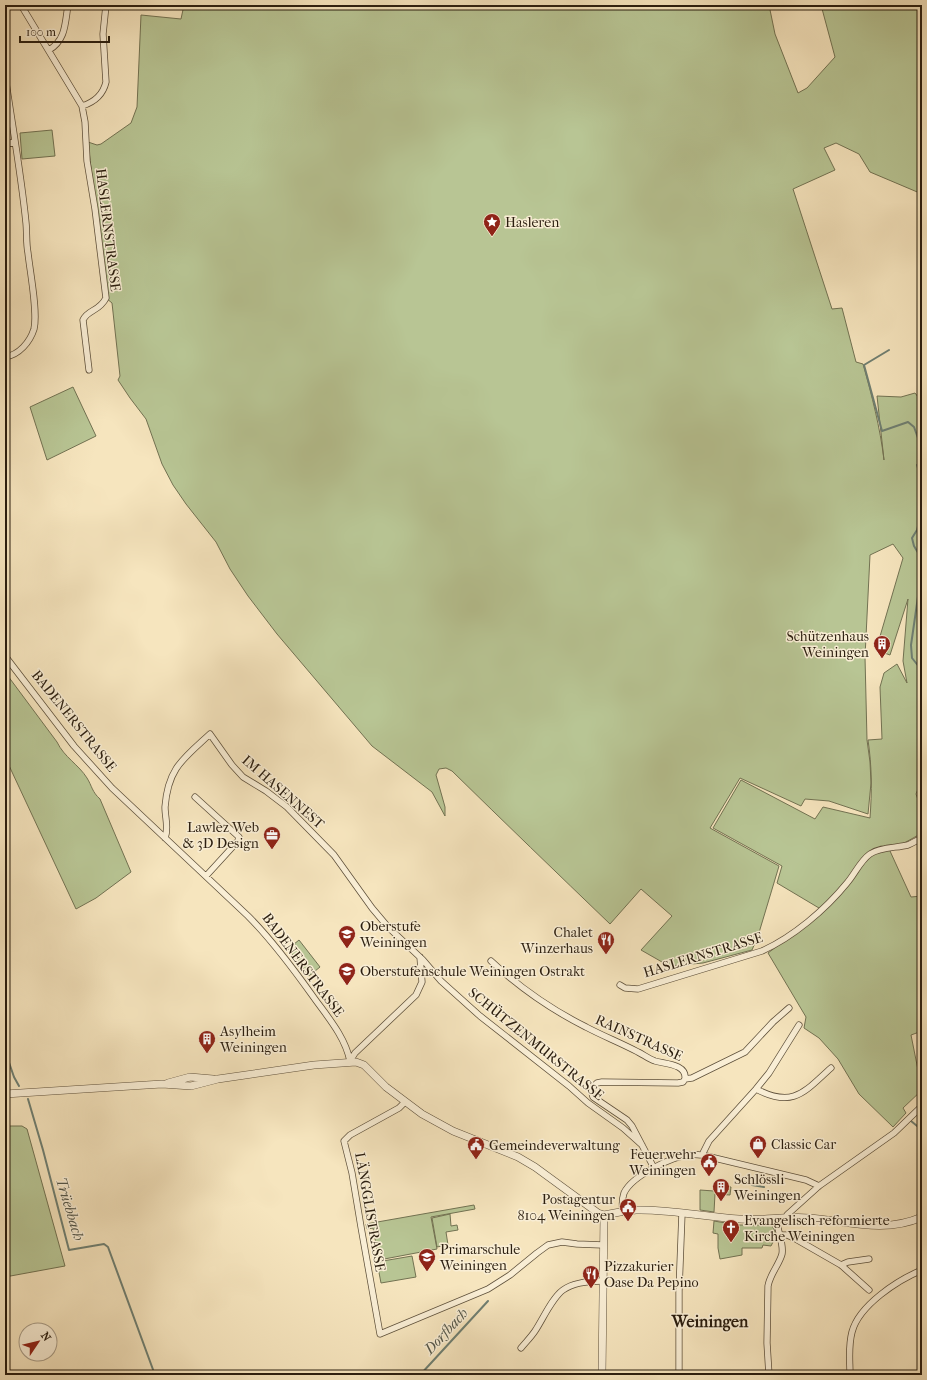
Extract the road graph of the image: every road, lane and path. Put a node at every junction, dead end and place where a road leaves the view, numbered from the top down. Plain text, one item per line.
1 (21, 5) edge
2 (68, 5) edge
3 (106, 5) edge
4 (49, 50) junction
5 (5, 75) edge
6 (82, 106) junction
7 (14, 142) junction
8 (5, 144) edge
9 (5, 357) edge
10 (89, 370) dead end
11 (5, 656) edge
12 (195, 797) dead end
13 (165, 838) junction
14 (922, 838) edge
15 (206, 876) junction
16 (420, 957) junction
17 (491, 961) dead end
18 (620, 986) dead end
19 (790, 1008) dead end
20 (800, 1025) dead end
21 (350, 1061) junction
22 (832, 1068) dead end
23 (685, 1080) junction
24 (756, 1089) junction
25 (5, 1094) edge
26 (405, 1102) junction
27 (922, 1106) edge
28 (642, 1145) junction
29 (702, 1155) junction
30 (654, 1168) junction
31 (819, 1186) junction
32 (623, 1212) junction
33 (682, 1213) junction
34 (604, 1215) junction
35 (922, 1217) edge
36 (786, 1218) junction
37 (777, 1220) junction
38 (779, 1235) junction
39 (603, 1245) junction
40 (869, 1259) dead end
41 (841, 1265) junction
42 (922, 1270) edge
43 (603, 1281) junction
44 (869, 1290) dead end
45 (521, 1348) dead end
46 (602, 1375) edge
47 (679, 1375) edge
48 (769, 1375) edge
49 (850, 1375) edge

1 - 4 street
2 - 4 street
3 - 6 street
4 - 6 street
5 - 7 street
6 - 10 street, HASLERNSTRASSE
7 - 8 street
7 - 9 street
11 - 13 street, BADENERSTRASSE
12 - 15 street
13 - 15 street, BADENERSTRASSE
13 - 16 street, IM HASENNEST
14 - 18 street, HASLERNSTRASSE
15 - 21 street, BADENERSTRASSE
16 - 21 street
16 - 28 street, SCHÜTZENMURSTRASSE
17 - 23 street, RAINSTRASSE
19 - 23 street
20 - 24 street
21 - 25 street
21 - 26 street
22 - 24 street
23 - 28 street, RAINSTRASSE
24 - 29 street
26 - 34 street
26 - 39 street, LÄNGGLISTRASSE
27 - 31 street
28 - 30 street, RAINSTRASSE
29 - 30 street
29 - 31 street
30 - 32 street
31 - 36 street
32 - 33 street
32 - 34 street
33 - 37 street
33 - 47 street
34 - 39 street
35 - 36 street
36 - 37 street
37 - 38 street
38 - 41 street
38 - 48 street
39 - 43 street
40 - 41 street
41 - 44 street
42 - 49 street
43 - 45 street
43 - 46 street

